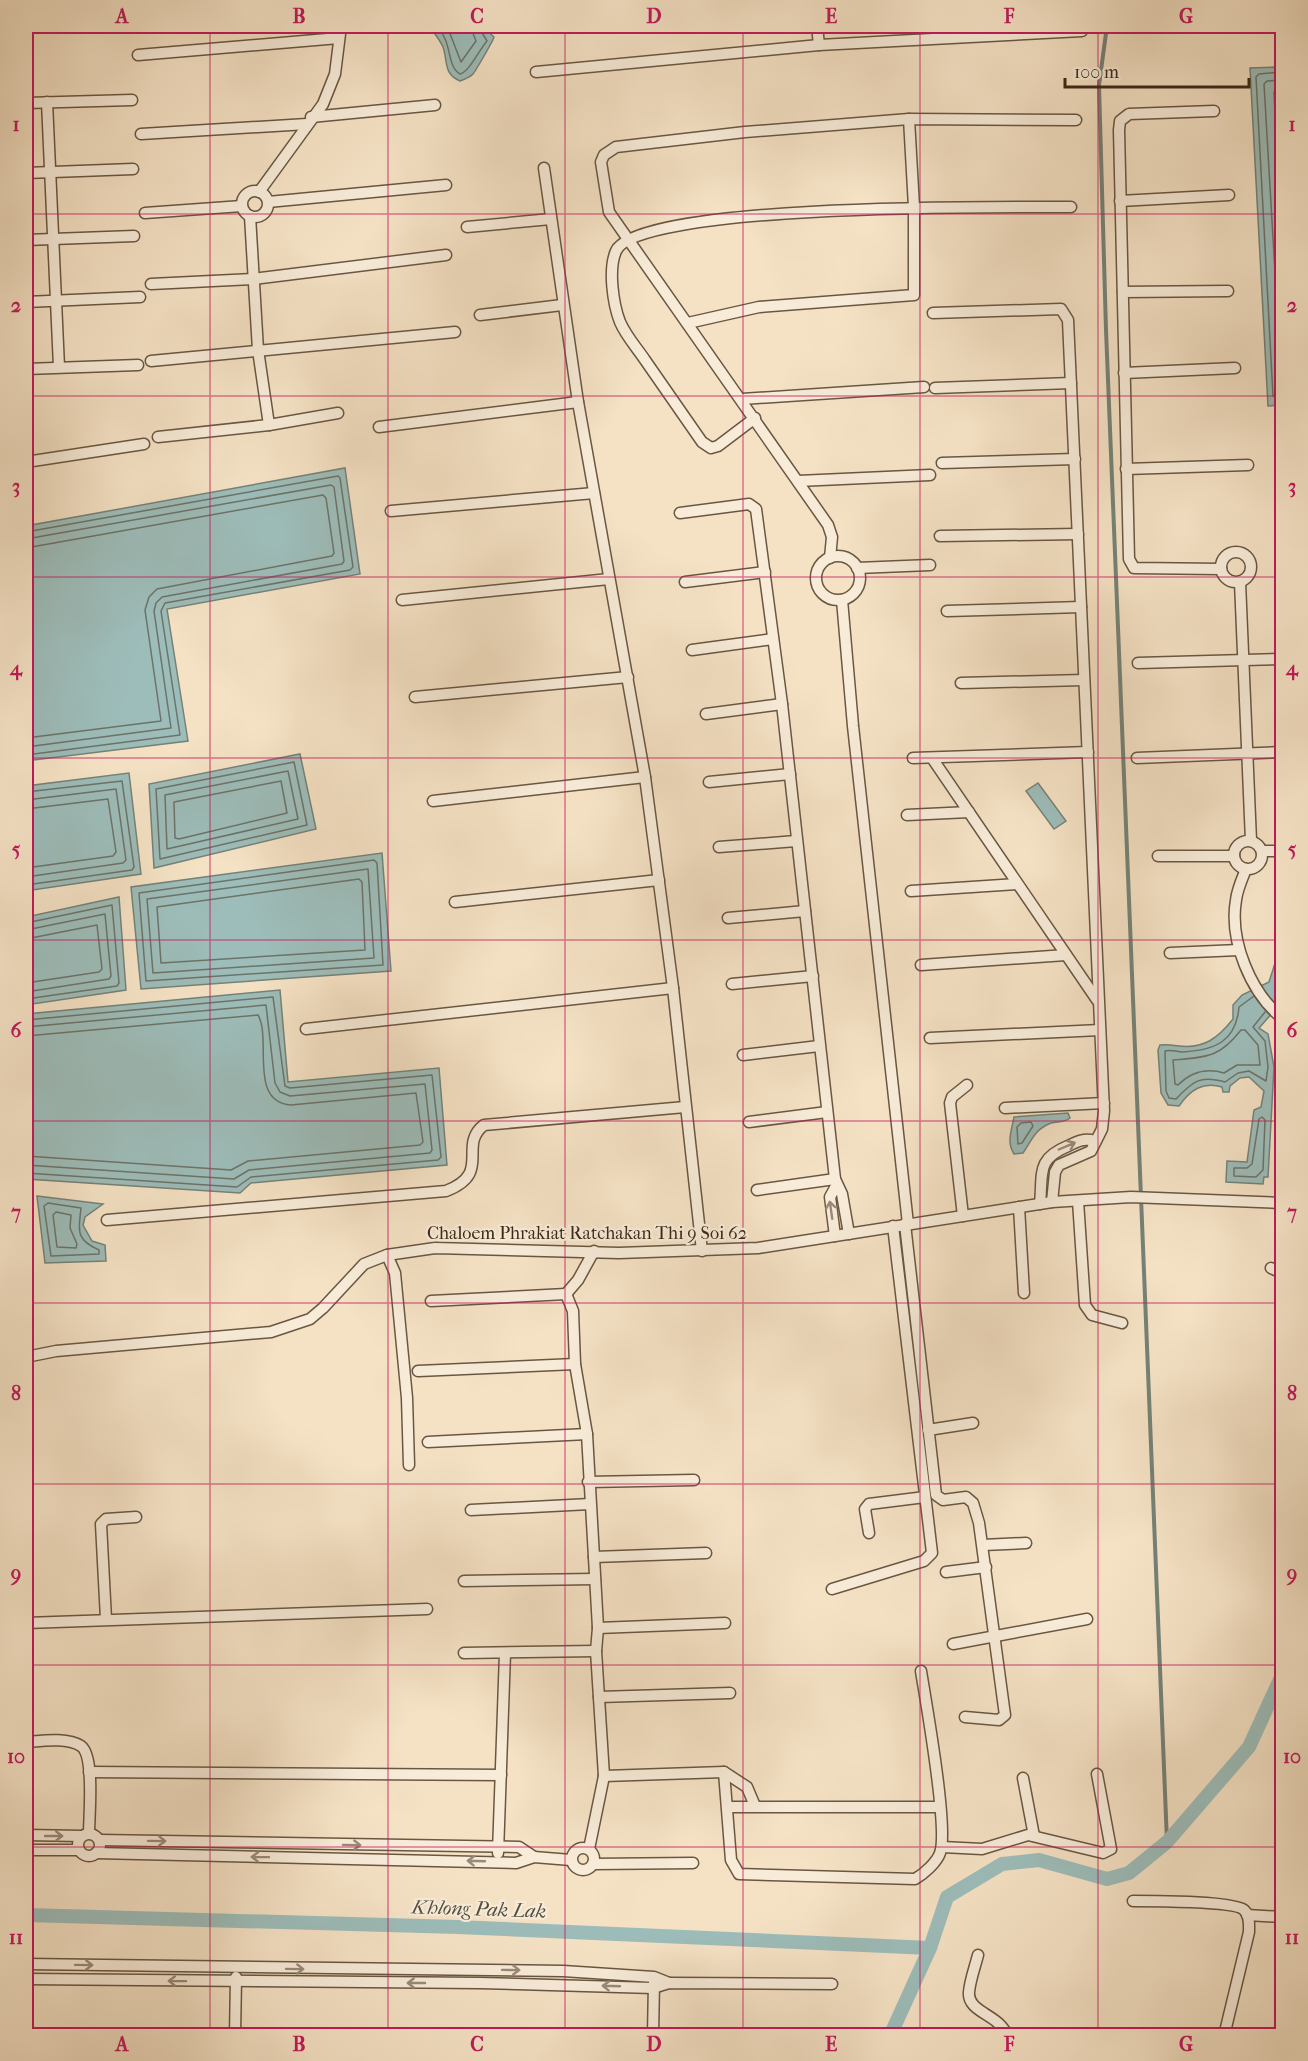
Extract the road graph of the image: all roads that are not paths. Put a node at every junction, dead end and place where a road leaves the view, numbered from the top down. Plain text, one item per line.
1 (341, 26) edge
2 (818, 26) edge
3 (1082, 31) dead end
4 (339, 38) junction
5 (819, 45) junction
6 (138, 56) dead end
7 (536, 72) dead end
8 (132, 100) dead end
9 (47, 102) junction
10 (26, 103) edge
11 (435, 105) dead end
12 (1214, 111) dead end
13 (909, 119) junction
14 (309, 120) junction
15 (1076, 120) dead end
16 (141, 134) dead end
17 (544, 168) dead end
18 (133, 169) dead end
19 (51, 172) junction
20 (26, 173) edge
21 (446, 184) dead end
22 (259, 192) junction
23 (1229, 195) dead end
24 (1120, 201) junction
25 (268, 202) junction
26 (242, 206) junction
27 (914, 207) junction
28 (1071, 207) dead end
29 (145, 213) dead end
30 (250, 216) junction
31 (551, 219) junction
32 (467, 227) dead end
33 (134, 236) dead end
34 (55, 239) junction
35 (26, 240) edge
36 (629, 240) junction
37 (446, 255) dead end
38 (253, 279) junction
39 (151, 284) dead end
40 (1228, 291) dead end
41 (1123, 292) junction
42 (140, 297) dead end
43 (57, 300) junction
44 (26, 302) edge
45 (562, 305) junction
46 (933, 313) dead end
47 (480, 315) dead end
48 (688, 322) junction
49 (455, 332) dead end
50 (258, 350) junction
51 (151, 361) dead end
52 (138, 365) dead end
53 (60, 368) junction
54 (1235, 368) dead end
55 (26, 369) edge
56 (1124, 373) junction
57 (1071, 383) junction
58 (742, 399) junction
59 (578, 402) junction
60 (338, 413) dead end
61 (755, 418) junction
62 (269, 425) junction
63 (379, 427) dead end
64 (158, 437) dead end
65 (144, 444) dead end
66 (1075, 459) junction
67 (26, 462) edge
68 (942, 463) dead end
69 (1248, 465) dead end
70 (1126, 469) junction
71 (930, 475) dead end
72 (798, 481) junction
73 (594, 493) junction
74 (391, 511) dead end
75 (680, 513) dead end
76 (1078, 534) junction
77 (940, 536) dead end
78 (830, 558) junction
79 (930, 565) dead end
80 (857, 568) junction
81 (1221, 569) junction
82 (765, 572) junction
83 (609, 579) junction
84 (685, 582) dead end
85 (1240, 582) junction
86 (402, 600) dead end
87 (842, 600) junction
88 (1081, 607) junction
89 (947, 611) dead end
90 (773, 639) junction
91 (692, 650) dead end
92 (1282, 659) edge
93 (1244, 661) junction
94 (1138, 663) dead end
95 (628, 677) junction
96 (1084, 680) junction
97 (961, 683) dead end
98 (415, 697) dead end
99 (782, 704) junction
100 (706, 714) dead end
101 (1088, 752) junction
102 (1282, 752) edge
103 (1249, 753) junction
104 (913, 758) dead end
105 (932, 758) junction
106 (1137, 758) dead end
107 (790, 774) junction
108 (645, 777) junction
109 (709, 782) dead end
110 (433, 801) dead end
111 (969, 812) junction
112 (907, 815) dead end
113 (796, 841) junction
114 (1251, 841) junction
115 (719, 847) dead end
116 (1262, 851) junction
117 (1282, 851) edge
118 (1158, 856) dead end
119 (1234, 856) junction
120 (1246, 869) junction
121 (659, 880) junction
122 (1017, 884) junction
123 (911, 891) dead end
124 (455, 902) dead end
125 (805, 911) junction
126 (728, 918) dead end
127 (1239, 950) junction
128 (1170, 953) dead end
129 (1066, 955) junction
130 (921, 965) dead end
131 (813, 976) junction
132 (732, 984) dead end
133 (673, 988) junction
134 (1097, 1000) junction
135 (1278, 1015) edge
136 (306, 1029) dead end
137 (1100, 1029) junction
138 (930, 1038) dead end
139 (819, 1046) junction
140 (743, 1055) dead end
141 (967, 1085) dead end
142 (1104, 1103) junction
143 (684, 1107) junction
144 (1005, 1108) dead end
145 (828, 1112) junction
146 (749, 1122) dead end
147 (1095, 1141) junction
148 (1282, 1178) edge
149 (836, 1182) junction
150 (757, 1191) dead end
151 (1078, 1201) junction
152 (1052, 1203) junction
153 (1282, 1203) edge
154 (1040, 1204) junction
155 (1019, 1207) junction
156 (963, 1216) junction
157 (107, 1220) dead end
158 (906, 1224) junction
159 (893, 1226) junction
160 (849, 1234) junction
161 (835, 1236) junction
162 (594, 1251) junction
163 (702, 1251) junction
164 (387, 1255) junction
165 (1271, 1268) dead end
166 (1282, 1273) edge
167 (1024, 1293) dead end
168 (566, 1294) junction
169 (431, 1301) dead end
170 (1122, 1323) dead end
171 (26, 1357) edge
172 (575, 1364) junction
173 (418, 1371) dead end
174 (973, 1423) dead end
175 (928, 1430) junction
176 (587, 1434) junction
177 (428, 1442) dead end
178 (409, 1466) dead end
179 (694, 1480) dead end
180 (588, 1482) junction
181 (925, 1497) junction
182 (590, 1504) junction
183 (471, 1510) dead end
184 (136, 1517) dead end
185 (868, 1533) dead end
186 (1026, 1543) dead end
187 (983, 1545) junction
188 (706, 1553) dead end
189 (594, 1557) junction
190 (986, 1567) junction
191 (946, 1572) dead end
192 (595, 1579) junction
193 (464, 1581) dead end
194 (832, 1589) dead end
195 (427, 1610) dead end
196 (106, 1619) junction
197 (1087, 1619) dead end
198 (26, 1623) edge
199 (725, 1623) dead end
200 (598, 1628) junction
201 (995, 1637) junction
202 (953, 1644) dead end
203 (596, 1651) junction
204 (464, 1653) dead end
205 (505, 1653) junction
206 (921, 1671) dead end
207 (730, 1693) dead end
208 (599, 1697) junction
209 (965, 1716) dead end
210 (26, 1742) edge
211 (89, 1772) junction
212 (724, 1772) junction
213 (1097, 1774) dead end
214 (501, 1775) junction
215 (604, 1776) junction
216 (1023, 1778) dead end
217 (755, 1806) junction
218 (728, 1807) junction
219 (939, 1807) junction
220 (85, 1834) junction
221 (26, 1835) edge
222 (1034, 1836) junction
223 (99, 1840) junction
224 (297, 1844) junction
225 (498, 1846) junction
226 (942, 1847) junction
227 (589, 1849) junction
228 (26, 1850) edge
229 (78, 1850) junction
230 (96, 1853) junction
231 (534, 1857) junction
232 (297, 1858) junction
233 (571, 1860) junction
234 (498, 1862) junction
235 (693, 1863) dead end
236 (593, 1864) junction
237 (1133, 1901) dead end
238 (1244, 1910) junction
239 (1282, 1917) edge
240 (978, 1955) dead end
241 (26, 1964) edge
242 (60, 1965) junction
243 (236, 1968) junction
244 (480, 1970) junction
245 (26, 1979) edge
246 (60, 1979) junction
247 (236, 1982) junction
248 (653, 1982) junction
249 (480, 1983) junction
250 (832, 1984) dead end
251 (235, 2036) edge
252 (653, 2036) edge
253 (1007, 2036) edge
254 (1224, 2036) edge

1 - 4 street
2 - 5 street
3 - 5 street
4 - 6 street
4 - 14 street
5 - 7 street
8 - 9 street
9 - 10 street
9 - 19 street
11 - 14 street
12 - 24 street
13 - 15 street
13 - 27 street
13 - 36 street
14 - 16 street
14 - 22 street
17 - 31 street
18 - 19 street
19 - 20 street
19 - 34 street
21 - 25 street
22 - 25 street
22 - 26 street
23 - 24 street
24 - 41 street
25 - 30 street
26 - 29 street
26 - 30 street
27 - 28 street
27 - 36 street
27 - 48 street
30 - 38 street
31 - 32 street
31 - 45 street
33 - 34 street
34 - 35 street
34 - 43 street
36 - 48 street
36 - 61 street
37 - 38 street
38 - 39 street
38 - 50 street
40 - 41 street
41 - 56 street
42 - 43 street
43 - 44 street
43 - 53 street
45 - 47 street
45 - 59 street
46 - 57 street
48 - 58 street
49 - 50 street
50 - 51 street
50 - 62 street
52 - 53 street
53 - 55 street
54 - 56 street
56 - 70 street
57 - 58 street
57 - 66 street
58 - 61 street
59 - 63 street
59 - 73 street
60 - 62 street
61 - 72 street
62 - 64 street
65 - 67 street
66 - 68 street
66 - 76 street
69 - 70 street
70 - 81 street
71 - 72 street
72 - 78 street
73 - 74 street
73 - 83 street
75 - 82 street
76 - 77 street
76 - 88 street
78 - 80 street
78 - 87 street
79 - 80 street
80 - 87 street
81 - 85 street
81 - 85 street
82 - 84 street
82 - 90 street
83 - 86 street
83 - 95 street
85 - 93 street
87 - 158 street
88 - 89 street
88 - 96 street
90 - 91 street
90 - 99 street
92 - 93 street
93 - 94 street
93 - 103 street
95 - 98 street
95 - 108 street
96 - 97 street
96 - 101 street
99 - 100 street
99 - 107 street
101 - 105 street
101 - 134 street
102 - 103 street
103 - 106 street
103 - 114 street
104 - 105 street
105 - 111 street
107 - 109 street
107 - 113 street
108 - 110 street
108 - 121 street
111 - 112 street
111 - 122 street
113 - 115 street
113 - 125 street
114 - 116 street
114 - 119 street
116 - 117 street
116 - 120 street
118 - 119 street
119 - 120 street
120 - 127 street
121 - 124 street
121 - 133 street
122 - 123 street
122 - 129 street
125 - 126 street
125 - 131 street
127 - 128 street
127 - 135 street
129 - 130 street
129 - 134 street
131 - 132 street
131 - 139 street
133 - 136 street
133 - 143 street
134 - 137 street
137 - 138 street
137 - 142 street
139 - 140 street
139 - 145 street
141 - 156 street
142 - 144 street
142 - 147 street
143 - 157 street
143 - 163 street
145 - 146 street
145 - 149 street
147 - 152 street
154 -> 147 street
148 - 153 street
149 - 150 street
149 - 160 street
161 -> 149 street
151 - 152 street, Chaloem Phrakiat Ratchakan Thi 9 Soi 62
151 - 153 street, Chaloem Phrakiat Ratchakan Thi 9 Soi 62
151 - 170 street
152 - 154 street, Chaloem Phrakiat Ratchakan Thi 9 Soi 62
154 - 155 street, Chaloem Phrakiat Ratchakan Thi 9 Soi 62
155 - 156 street, Chaloem Phrakiat Ratchakan Thi 9 Soi 62
155 - 167 street
156 - 158 street, Chaloem Phrakiat Ratchakan Thi 9 Soi 62
158 - 159 street, Chaloem Phrakiat Ratchakan Thi 9 Soi 62
158 - 175 street
159 - 160 street, Chaloem Phrakiat Ratchakan Thi 9 Soi 62
159 - 181 street
160 - 161 street, Chaloem Phrakiat Ratchakan Thi 9 Soi 62
161 - 163 street, Chaloem Phrakiat Ratchakan Thi 9 Soi 62
162 - 163 street, Chaloem Phrakiat Ratchakan Thi 9 Soi 62
162 - 164 street, Chaloem Phrakiat Ratchakan Thi 9 Soi 62
162 - 168 street
164 - 171 street, Chaloem Phrakiat Ratchakan Thi 9 Soi 62
164 - 178 street
165 - 166 street
168 - 169 street
168 - 172 street
172 - 173 street
172 - 176 street
174 - 175 street
175 - 187 street
176 - 177 street
176 - 180 street
179 - 180 street
180 - 182 street
181 - 185 street
181 - 194 street
182 - 183 street
182 - 189 street
184 - 196 street
186 - 187 street
187 - 190 street
188 - 189 street
189 - 192 street
190 - 191 street
190 - 201 street
192 - 193 street
192 - 200 street
195 - 196 street
196 - 198 street
197 - 201 street
199 - 200 street
200 - 203 street
201 - 202 street
201 - 209 street
203 - 205 street
203 - 208 street
204 - 205 street
205 - 214 street
206 - 219 street
207 - 208 street
208 - 215 street
210 - 211 street
211 - 214 street
211 - 220 street
212 - 215 street
212 - 217 street
212 - 218 street
213 - 222 street
214 - 225 street
215 - 227 street
216 - 222 street
217 - 218 street
217 - 219 street
218 - 226 street
219 - 226 street
221 -> 220 street
220 - 223 street
220 - 229 street
222 - 226 street
223 -> 224 street
223 - 230 street
224 -> 225 street
224 - 232 street
225 - 231 street
225 - 234 street
227 - 233 street
227 - 236 street
228 - 229 street
229 - 230 street
232 -> 230 street
231 - 233 street
231 - 234 street
234 -> 232 street
233 - 236 street
235 - 236 street
237 - 238 street
238 - 239 street
238 - 254 street
240 - 253 street
241 - 242 street
242 -> 243 street
242 - 246 street
243 -> 244 street
243 - 247 street
244 -> 248 street
244 - 249 street
245 - 246 street
247 -> 246 street
249 -> 247 street
247 - 251 street
248 -> 249 street
248 - 250 street
248 - 252 street

